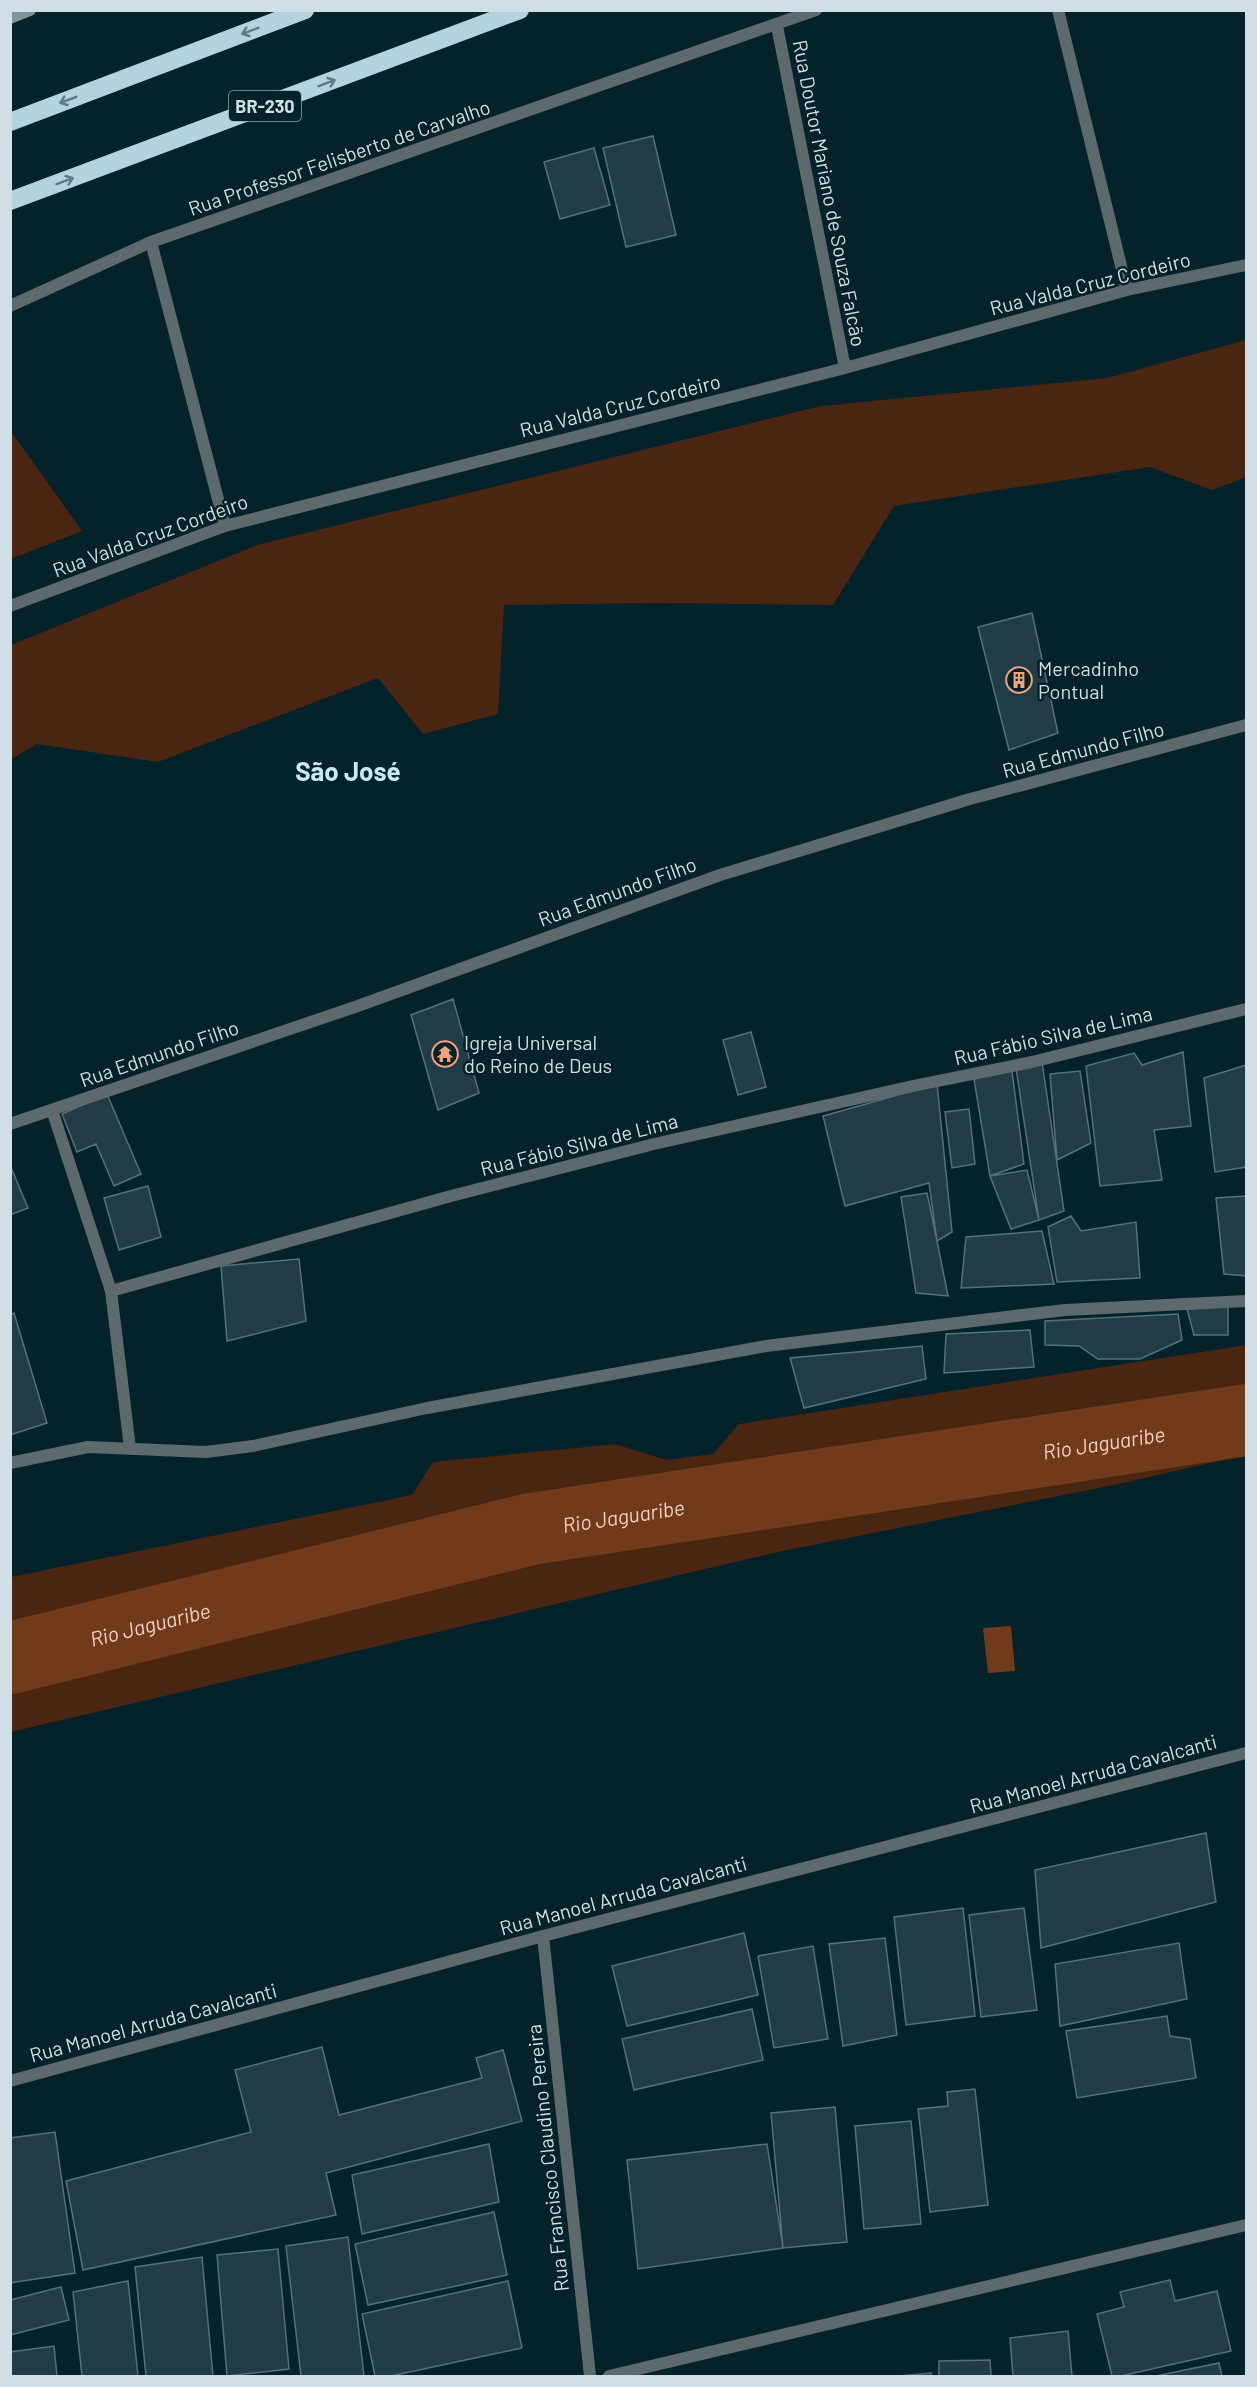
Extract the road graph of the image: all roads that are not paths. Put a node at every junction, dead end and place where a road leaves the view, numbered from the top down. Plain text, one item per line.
1 (30, 10) edge
2 (305, 10) edge
3 (520, 10) edge
4 (816, 10) edge
5 (1058, 10) edge
6 (10, 18) edge
7 (777, 26) junction
8 (10, 122) edge
9 (10, 201) edge
10 (150, 242) junction
11 (1246, 265) edge
12 (1127, 290) junction
13 (10, 306) edge
14 (844, 368) junction
15 (225, 526) junction
16 (10, 606) edge
17 (1246, 725) edge
18 (1246, 1010) edge
19 (52, 1110) junction
20 (10, 1124) edge
21 (111, 1291) junction
22 (1246, 1301) edge
23 (130, 1449) junction
24 (10, 1464) edge
25 (1246, 1753) edge
26 (543, 1936) junction
27 (10, 2081) edge
28 (1246, 2225) edge
29 (590, 2376) edge
30 (609, 2376) edge

1 - 6 street
2 -> 8 highway
9 -> 3 highway, BR-230
4 - 7 street, Rua Professor Felisberto de Carvalho
5 - 12 street
7 - 10 street, Rua Professor Felisberto de Carvalho
7 - 14 street, Rua Doutor Mariano de Souza Falcão
10 - 13 street, Rua Professor Felisberto de Carvalho
10 - 15 street
11 - 12 street, Rua Valda Cruz Cordeiro
12 - 14 street, Rua Valda Cruz Cordeiro
14 - 15 street, Rua Valda Cruz Cordeiro
15 - 16 street, Rua Valda Cruz Cordeiro
17 - 19 street, Rua Edmundo Filho
18 - 21 street, Rua Fábio Silva de Lima
19 - 20 street, Rua Edmundo Filho
19 - 21 street
21 - 23 street
22 - 23 street
23 - 24 street
25 - 26 street, Rua Manoel Arruda Cavalcanti
26 - 27 street, Rua Manoel Arruda Cavalcanti
26 - 29 street, Rua Francisco Claudino Pereira
28 - 30 street

